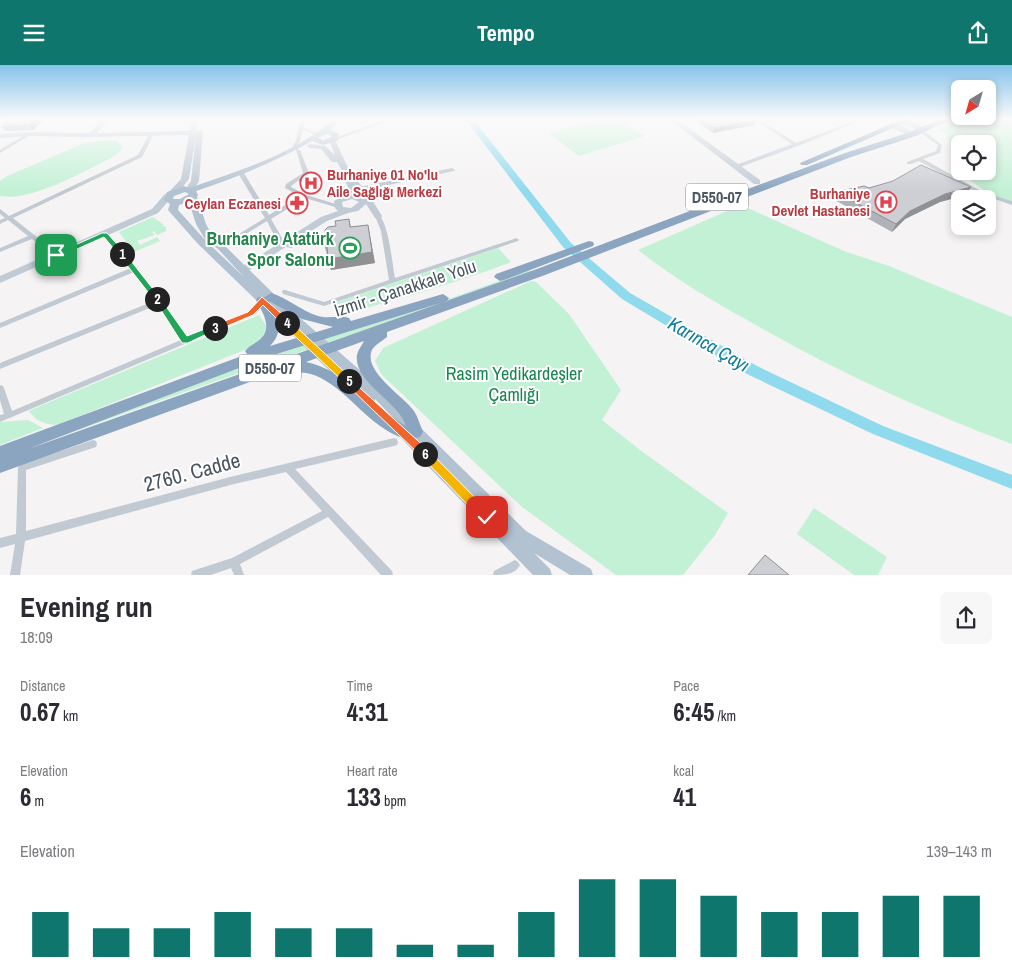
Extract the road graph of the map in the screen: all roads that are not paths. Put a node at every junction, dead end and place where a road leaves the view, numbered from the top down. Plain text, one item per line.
1 (15, 143) edge
2 (147, 143) edge
3 (192, 143) edge
4 (199, 143) edge
5 (297, 143) edge
6 (304, 143) edge
7 (320, 143) edge
8 (333, 143) edge
9 (705, 143) edge
10 (792, 143) edge
11 (802, 143) edge
12 (853, 143) edge
13 (885, 143) edge
14 (938, 143) edge
15 (796, 145) junction
16 (310, 146) junction
17 (296, 148) junction
18 (0, 152) edge
19 (825, 159) junction
20 (919, 159) junction
21 (909, 163) dead end
22 (738, 166) junction
23 (452, 169) dead end
24 (239, 174) junction
25 (757, 181) junction
26 (360, 189) junction
27 (192, 193) junction
28 (304, 196) junction
29 (172, 198) junction
30 (362, 199) junction
31 (338, 202) junction
32 (1012, 203) edge
33 (351, 210) junction
34 (0, 211) edge
35 (378, 217) junction
36 (9, 218) junction
37 (268, 218) junction
38 (324, 219) junction
39 (0, 222) edge
40 (105, 234) junction
41 (33, 236) junction
42 (616, 239) junction
43 (516, 240) dead end
44 (287, 246) junction
45 (221, 247) junction
46 (0, 250) edge
47 (56, 255) junction
48 (538, 268) junction
49 (135, 269) junction
50 (243, 270) junction
51 (0, 280) edge
52 (392, 280) junction
53 (285, 292) dead end
54 (159, 301) junction
55 (271, 303) junction
56 (396, 312) junction
57 (420, 315) junction
58 (0, 326) edge
59 (185, 340) junction
60 (0, 366) edge
61 (262, 371) junction
62 (205, 373) junction
63 (0, 389) edge
64 (9, 415) junction
65 (0, 419) edge
66 (404, 435) junction
67 (93, 444) dead end
68 (0, 453) edge
69 (0, 466) edge
70 (287, 467) junction
71 (330, 512) junction
72 (21, 536) junction
73 (0, 543) edge
74 (234, 562) junction
75 (515, 565) dead end
76 (15, 575) edge
77 (196, 575) edge
78 (240, 575) edge
79 (388, 575) edge
80 (498, 575) edge
81 (544, 575) edge
82 (585, 575) edge

1 - 18 street
2 - 36 street
3 - 29 street
4 - 27 street
5 - 17 street
6 - 17 main road
7 - 16 main road
8 - 26 street
9 - 22 street
10 - 15 street
11 - 15 street
12 - 19 highway, İzmir - Çanakkale Yolu / D550-07
13 - 19 highway, D550-07
14 - 20 street
15 - 22 street
16 - 17 main road
16 - 31 street
17 - 24 main road
17 - 28 street
19 - 25 highway, İzmir - Çanakkale Yolu / D550-07
19 - 42 highway, D550-07
20 - 21 street
20 - 32 street
22 - 25 street
23 - 26 street
24 - 27 main road
24 - 37 street
25 - 42 highway, İzmir - Çanakkale Yolu / D550-07
26 - 30 street
27 - 29 main road
27 - 45 main road
28 - 31 street
28 - 37 street
29 - 40 street
29 - 55 main road
30 - 31 street
30 - 33 street
30 - 35 street
31 - 33 street
31 - 38 street
33 - 35 street
33 - 38 street
34 - 36 street
35 - 52 street
36 - 39 street
36 - 41 street
37 - 44 street
37 - 45 street
38 - 44 street
40 - 47 street
40 - 49 street
41 - 46 street
41 - 47 street
42 - 48 highway, İzmir - Çanakkale Yolu / D550-07
43 - 52 street
44 - 50 street
45 - 50 main road
47 - 51 street
48 - 56 highway, İzmir - Çanakkale Yolu / D550-07
48 - 57 highway, İzmir - Çanakkale Yolu / D550-07
49 - 54 street
49 - 58 street
50 - 55 main road
52 - 53 street
54 - 59 street
54 - 60 street
55 - 56 highway
55 - 59 street
55 - 62 highway
55 - 66 main road
56 - 62 highway, İzmir - Çanakkale Yolu / D550-07
57 - 61 highway, İzmir - Çanakkale Yolu / D550-07
57 - 66 highway
59 - 64 street
61 - 66 highway
61 - 69 highway, İzmir - Çanakkale Yolu / D550-07
62 - 68 highway, İzmir - Çanakkale Yolu / D550-07
63 - 64 street
64 - 65 street
66 - 70 street, 2760. Cadde
66 - 81 main road
66 - 82 main road
67 - 72 street
70 - 71 street
70 - 72 street, 2760. Cadde
71 - 74 street
71 - 79 street
72 - 73 street, 2760. Cadde
72 - 76 street
74 - 77 street
74 - 78 street
75 - 80 street

